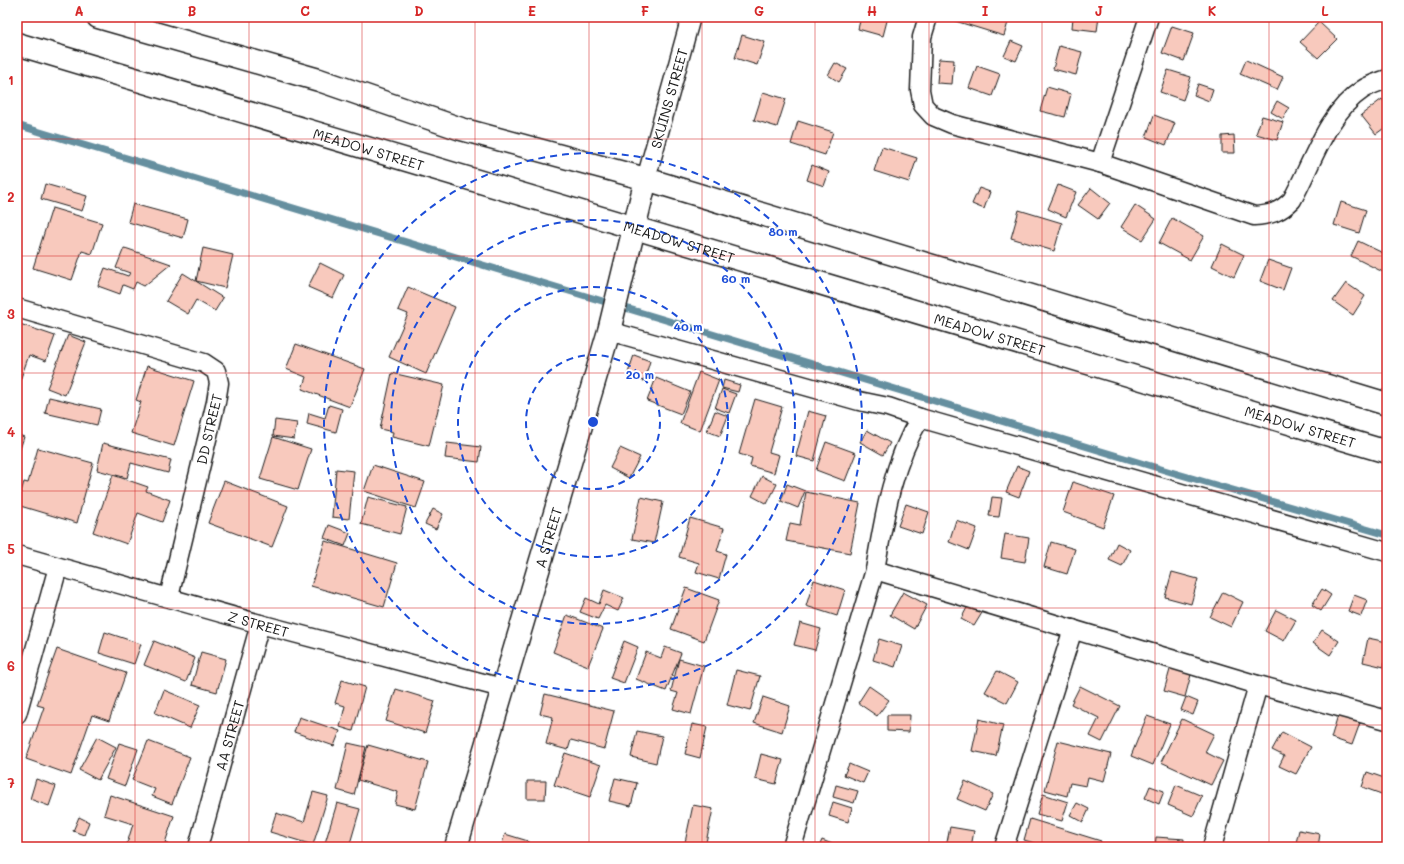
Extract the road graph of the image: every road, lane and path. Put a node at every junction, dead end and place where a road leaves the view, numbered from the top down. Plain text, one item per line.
1 (98, 17) edge
2 (691, 17) edge
3 (928, 17) edge
4 (1149, 17) edge
5 (17, 44) edge
6 (1387, 79) edge
7 (1100, 164) junction
8 (646, 180) junction
9 (633, 227) junction
10 (17, 308) edge
11 (611, 323) junction
12 (1387, 404) edge
13 (920, 418) junction
14 (1387, 452) edge
15 (1387, 552) edge
16 (17, 555) edge
17 (58, 567) junction
18 (875, 570) junction
19 (168, 597) junction
20 (260, 624) junction
21 (1073, 629) junction
22 (1258, 685) junction
23 (502, 688) junction
24 (17, 714) edge
25 (1387, 720) edge
26 (198, 847) edge
27 (456, 847) edge
28 (792, 847) edge
29 (1004, 847) edge
30 (1212, 847) edge

1 - 8 street
2 - 8 street, SKUINS STREET
3 - 7 street
4 - 7 street
5 - 9 street, MEADOW STREET
6 - 7 street
8 - 9 street, A STREET
8 - 12 street
9 - 11 street, A STREET
9 - 14 street, MEADOW STREET
10 - 19 street, DD STREET
11 - 13 street
11 - 23 street, A STREET
13 - 15 street
13 - 18 street
16 - 17 street, Z STREET
17 - 19 street, Z STREET
17 - 24 street
18 - 21 street
18 - 28 street
19 - 20 street, Z STREET
20 - 23 street, Z STREET
20 - 26 street, AA STREET
21 - 22 street
21 - 29 street
22 - 25 street
22 - 30 street
23 - 27 street, A STREET

